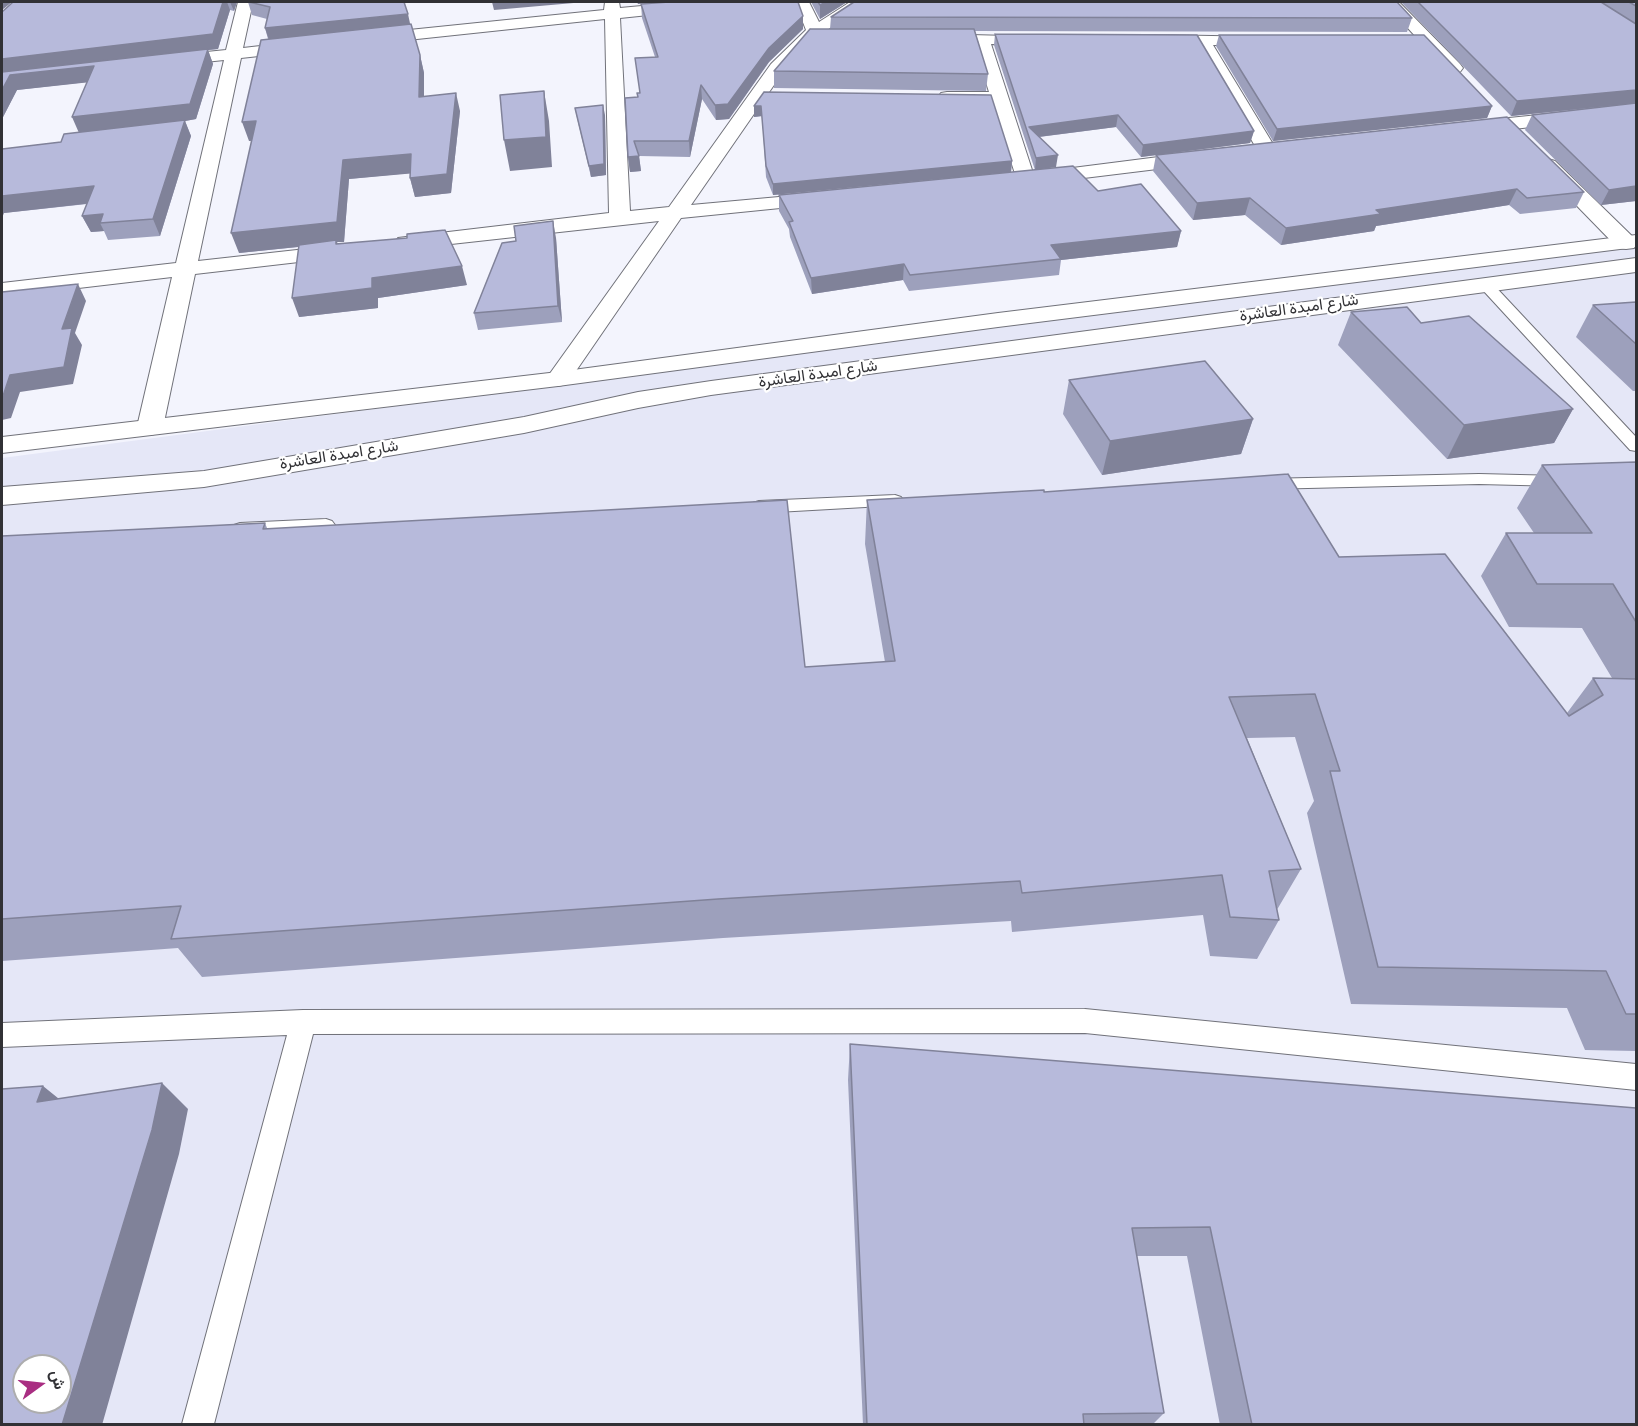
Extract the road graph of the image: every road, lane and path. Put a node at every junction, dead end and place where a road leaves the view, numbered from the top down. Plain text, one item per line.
1 (245, 2) edge
2 (725, 2) edge
3 (802, 2) edge
4 (860, 2) edge
5 (1391, 2) edge
6 (613, 7) edge
7 (817, 36) junction
8 (922, 39) edge
9 (981, 39) junction
10 (1402, 39) edge
11 (1426, 39) junction
12 (1062, 40) edge
13 (1144, 40) edge
14 (1202, 40) junction
15 (1285, 40) edge
16 (352, 41) edge
17 (316, 45) edge
18 (233, 54) junction
19 (152, 63) edge
20 (1466, 81) edge
21 (757, 95) junction
22 (780, 95) edge
23 (930, 97) edge
24 (999, 98) junction
25 (1490, 107) edge
26 (1636, 110) edge
27 (1506, 124) junction
28 (216, 125) junction
29 (194, 128) dead end
30 (1449, 130) edge
31 (1522, 140) edge
32 (1289, 147) edge
33 (1266, 150) junction
34 (1243, 152) edge
35 (1220, 155) edge
36 (1538, 155) edge
37 (1025, 179) junction
38 (1002, 181) edge
39 (839, 197) edge
40 (676, 213) junction
41 (620, 218) junction
42 (1631, 242) edge
43 (385, 246) edge
44 (361, 249) edge
45 (1636, 265) edge
46 (184, 269) junction
47 (1485, 284) junction
48 (2, 290) edge
49 (558, 379) junction
50 (150, 427) junction
51 (2, 445) edge
52 (1636, 446) edge
53 (1577, 481) edge
54 (1253, 485) edge
55 (2, 496) edge
56 (908, 500) edge
57 (741, 507) edge
58 (347, 525) edge
59 (228, 530) edge
60 (303, 1022) junction
61 (2, 1035) edge
62 (1636, 1077) edge
63 (198, 1425) edge

1 - 18 street
2 - 6 street
3 - 7 street
4 - 7 street
5 - 11 street
6 - 16 street
6 - 41 street
7 - 21 street
8 - 9 street
9 - 12 street
9 - 24 street
10 - 11 street
11 - 20 street
13 - 14 street
14 - 15 street
14 - 33 street
17 - 18 street
18 - 19 street
18 - 28 street
21 - 22 street
21 - 40 street
23 - 24 street
24 - 37 street
25 - 27 street
26 - 27 street
27 - 30 street
27 - 31 street
28 - 29 street
28 - 46 street
32 - 33 street
33 - 34 street
35 - 37 street
36 - 42 street
37 - 38 street
39 - 40 street
40 - 41 street
40 - 49 street
41 - 43 street
42 - 49 street, شارع امبدة العاشرة
44 - 46 street
45 - 47 street, شارع امبدة العاشرة
46 - 48 street
46 - 50 street
47 - 52 lane
47 - 55 street, شارع امبدة العاشرة
49 - 50 street, شارع امبدة العاشرة
50 - 51 street, شارع امبدة العاشرة
53 - 54 lane
56 - 57 lane
58 - 59 lane
60 - 61 lane
60 - 62 lane
60 - 63 lane

